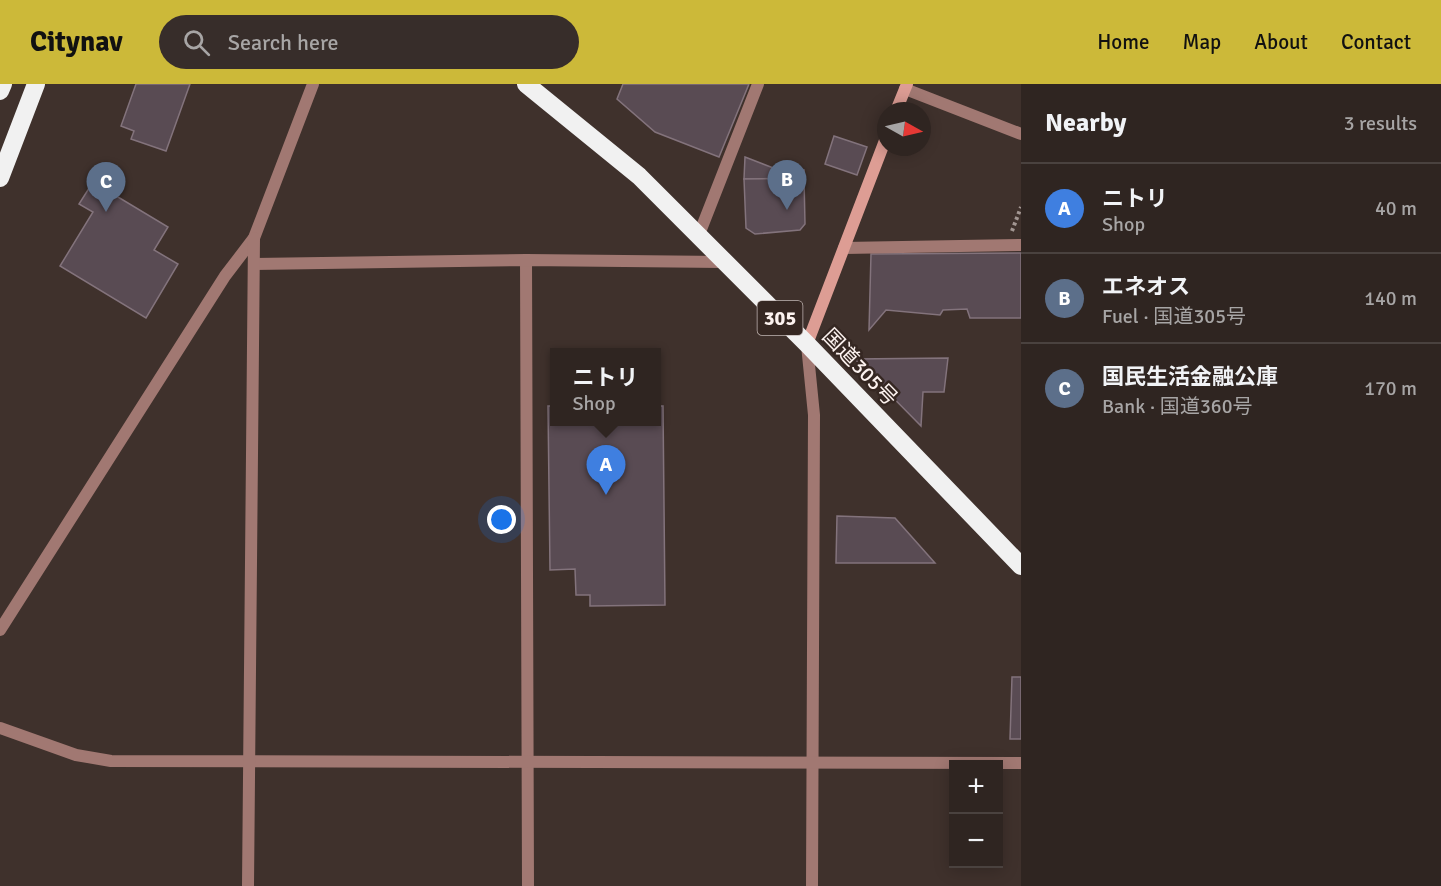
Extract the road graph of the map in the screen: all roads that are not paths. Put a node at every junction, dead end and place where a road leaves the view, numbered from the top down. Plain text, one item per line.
1 (3, 84) edge
2 (36, 84) edge
3 (313, 84) edge
4 (758, 84) edge
5 (532, 86) edge
6 (906, 86) edge
7 (0, 91) edge
8 (900, 102) edge
9 (1021, 134) edge
10 (879, 156) edge
11 (0, 178) edge
12 (698, 237) junction
13 (254, 238) junction
14 (1021, 245) edge
15 (844, 248) junction
16 (526, 260) junction
17 (723, 262) junction
18 (254, 264) junction
19 (807, 345) junction
20 (1021, 566) edge
21 (0, 630) edge
22 (0, 728) edge
23 (248, 761) junction
24 (527, 763) junction
25 (1021, 763) edge
26 (811, 764) junction
27 (248, 886) edge
28 (528, 886) edge
29 (812, 886) edge

1 - 7 highway
2 - 11 highway
3 - 13 street
4 - 12 street
5 - 12 highway, 国道305号 / 305
6 - 8 street
6 - 9 street
10 - 15 street
12 - 17 highway, 国道305号 / 305
13 - 18 street
13 - 21 street
14 - 15 street
15 - 19 street
16 - 17 street
16 - 18 street
16 - 24 street
17 - 19 highway, 国道305号 / 305
18 - 23 street
19 - 20 highway, 国道305号 / 305
19 - 26 street
22 - 23 street
23 - 24 street
23 - 27 street
24 - 26 street
24 - 28 street
25 - 26 street
26 - 29 street

